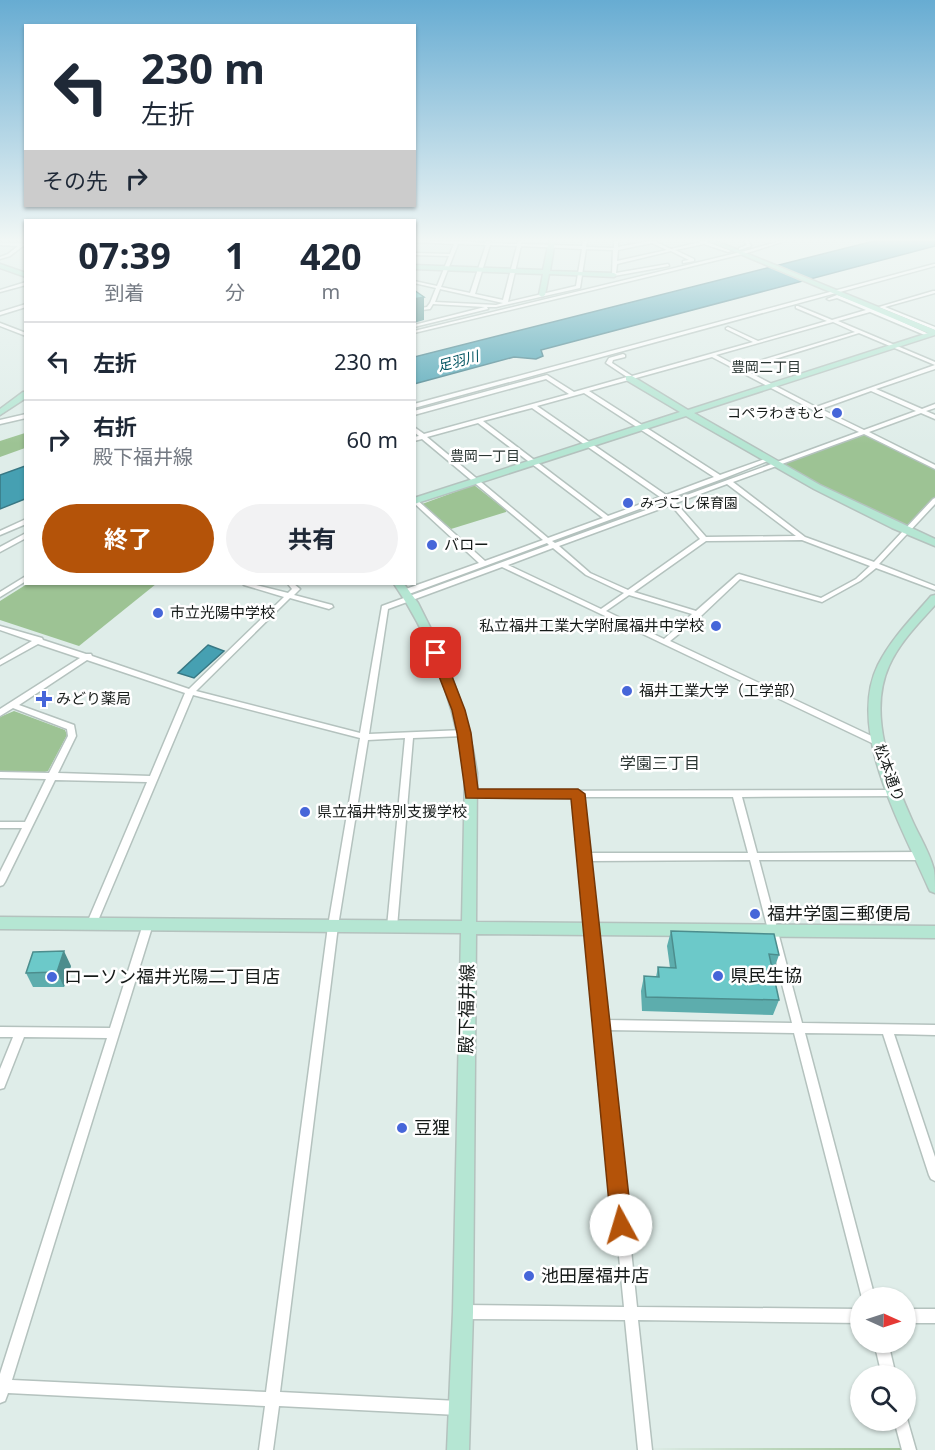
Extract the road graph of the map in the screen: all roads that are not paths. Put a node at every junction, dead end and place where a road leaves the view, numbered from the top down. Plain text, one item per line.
1 (17, 309) edge
2 (493, 309) edge
3 (497, 309) junction
4 (773, 309) edge
5 (796, 309) edge
6 (800, 309) edge
7 (868, 309) edge
8 (875, 309) edge
9 (884, 309) edge
10 (871, 310) junction
11 (0, 314) edge
12 (832, 321) junction
13 (0, 324) edge
14 (416, 326) edge
15 (24, 327) edge
16 (728, 328) junction
17 (13, 330) junction
18 (416, 331) edge
19 (859, 332) junction
20 (933, 333) edge
21 (24, 334) edge
22 (757, 342) junction
23 (894, 346) junction
24 (712, 355) junction
25 (935, 366) edge
26 (738, 369) junction
27 (630, 378) junction
28 (770, 386) junction
29 (871, 389) junction
30 (585, 391) junction
31 (573, 394) junction
32 (24, 395) edge
33 (416, 405) edge
34 (533, 406) junction
35 (935, 406) edge
36 (814, 408) junction
37 (2, 410) edge
38 (921, 411) junction
39 (416, 412) edge
40 (687, 413) junction
41 (24, 416) edge
42 (935, 417) edge
43 (479, 421) junction
44 (0, 422) edge
45 (642, 428) junction
46 (416, 431) edge
47 (862, 432) junction
48 (424, 437) junction
49 (416, 439) edge
50 (590, 444) junction
51 (771, 462) junction
52 (533, 463) junction
53 (935, 467) edge
54 (720, 478) junction
55 (477, 481) junction
56 (728, 482) junction
57 (416, 500) edge
58 (669, 500) junction
59 (935, 500) edge
60 (416, 503) edge
61 (608, 519) junction
62 (24, 522) edge
63 (905, 531) junction
64 (0, 533) edge
65 (24, 536) edge
66 (803, 538) junction
67 (704, 539) junction
68 (552, 543) junction
69 (935, 543) edge
70 (0, 550) edge
71 (484, 564) junction
72 (502, 565) junction
73 (874, 566) junction
74 (24, 579) edge
75 (250, 585) edge
76 (292, 585) edge
77 (935, 588) edge
78 (406, 591) edge
79 (630, 593) junction
80 (0, 595) edge
81 (289, 596) junction
82 (935, 598) edge
83 (329, 607) dead end
84 (602, 612) junction
85 (698, 614) junction
86 (0, 628) edge
87 (39, 640) junction
88 (665, 642) junction
89 (88, 656) junction
90 (0, 663) edge
91 (190, 692) junction
92 (12, 705) junction
93 (0, 713) edge
94 (464, 733) junction
95 (408, 735) junction
96 (366, 737) junction
97 (877, 742) junction
98 (0, 775) edge
99 (52, 776) junction
100 (153, 778) junction
101 (896, 793) junction
102 (471, 794) junction
103 (578, 794) junction
104 (736, 794) junction
105 (0, 825) edge
106 (28, 825) junction
107 (922, 856) junction
108 (584, 857) junction
109 (754, 857) junction
110 (0, 882) edge
111 (935, 887) edge
112 (0, 922) edge
113 (92, 923) junction
114 (148, 924) junction
115 (333, 926) junction
116 (392, 927) junction
117 (468, 928) junction
118 (591, 929) junction
119 (774, 930) junction
120 (935, 932) edge
121 (601, 1025) junction
122 (799, 1028) junction
123 (887, 1029) junction
124 (935, 1029) edge
125 (0, 1032) edge
126 (20, 1032) junction
127 (114, 1033) junction
128 (0, 1084) edge
129 (935, 1175) edge
130 (866, 1287) edge
131 (463, 1312) junction
132 (631, 1313) junction
133 (850, 1316) edge
134 (916, 1316) edge
135 (935, 1316) edge
136 (1, 1389) edge
137 (273, 1399) junction
138 (459, 1408) junction
139 (904, 1431) edge
140 (266, 1450) edge
141 (458, 1450) edge
142 (645, 1450) edge
143 (909, 1450) edge

1 - 11 street
2 - 3 street
3 - 14 street
3 - 18 street
4 - 33 street
5 - 16 street
6 - 12 street
7 - 10 street
8 - 20 street
9 - 20 street
10 - 12 street
10 - 20 street
12 - 19 street
12 - 22 street
13 - 17 street
15 - 17 street
16 - 22 street
16 - 27 street
17 - 21 street
19 - 23 street
19 - 26 street
20 - 23 street
22 - 24 street
23 - 25 street
23 - 28 street
24 - 26 street
24 - 27 street
25 - 29 street
26 - 28 street
27 - 30 street
27 - 40 street
28 - 36 street
28 - 40 street
29 - 36 street
29 - 38 street
30 - 31 street
30 - 45 street
31 - 34 street
31 - 39 street
32 - 37 street
34 - 43 street
34 - 50 street
35 - 38 street
36 - 47 street
38 - 42 street
38 - 47 street
40 - 45 street
40 - 51 street
41 - 44 street
43 - 48 street
43 - 52 street
45 - 50 street
45 - 54 street
46 - 48 street
47 - 51 street
47 - 53 street
48 - 49 street
48 - 55 street
50 - 52 street
50 - 58 street
51 - 54 street
51 - 56 street
51 - 63 street
52 - 55 street
52 - 61 street
54 - 58 street
55 - 57 street
55 - 68 street
56 - 58 street
56 - 66 street
58 - 61 street
58 - 67 street
58 - 68 street
59 - 63 street
60 - 71 street
61 - 68 street
62 - 64 street
63 - 69 street
63 - 73 street
65 - 70 street
66 - 67 street
66 - 73 street
67 - 79 street
68 - 71 street
68 - 72 street
68 - 79 street
71 - 78 street
72 - 78 street
72 - 84 street
73 - 77 street
73 - 85 street
74 - 80 street
75 - 81 street
76 - 81 street
78 - 94 street, 殿下福井線
78 - 96 street
79 - 84 street
79 - 85 street
81 - 83 street
81 - 91 street
82 - 97 street, 松本通り
84 - 88 street
85 - 88 street
86 - 87 street
87 - 89 street
87 - 90 street
88 - 97 street
89 - 91 street
89 - 92 street
91 - 96 street
91 - 100 street
92 - 93 street
92 - 99 street
94 - 95 street
94 - 102 street, 殿下福井線
95 - 96 street
95 - 116 street
96 - 115 street
97 - 101 street, 松本通り
98 - 99 street
99 - 100 street
99 - 106 street
100 - 113 street
101 - 104 street
101 - 107 street, 松本通り
102 - 103 street
102 - 117 street, 殿下福井線
103 - 104 street
103 - 108 street
104 - 109 street
105 - 106 street
106 - 110 street
107 - 109 street
107 - 111 street, 松本通り
108 - 109 street
108 - 118 street
109 - 119 street
112 - 113 street
113 - 114 street
114 - 115 street
114 - 127 street
115 - 116 street
115 - 137 street
116 - 117 street
117 - 118 street
117 - 131 street, 殿下福井線
118 - 119 street
118 - 121 street
119 - 120 street
119 - 122 street
121 - 122 street
121 - 132 street
122 - 123 street
122 - 130 street
123 - 124 street
123 - 129 street
125 - 126 street
126 - 127 street
126 - 128 street
127 - 136 street
131 - 132 street
131 - 138 street, 殿下福井線
132 - 133 street
132 - 142 street
134 - 135 street
136 - 137 street
137 - 138 street
137 - 140 street
138 - 141 street, 殿下福井線
139 - 143 street

